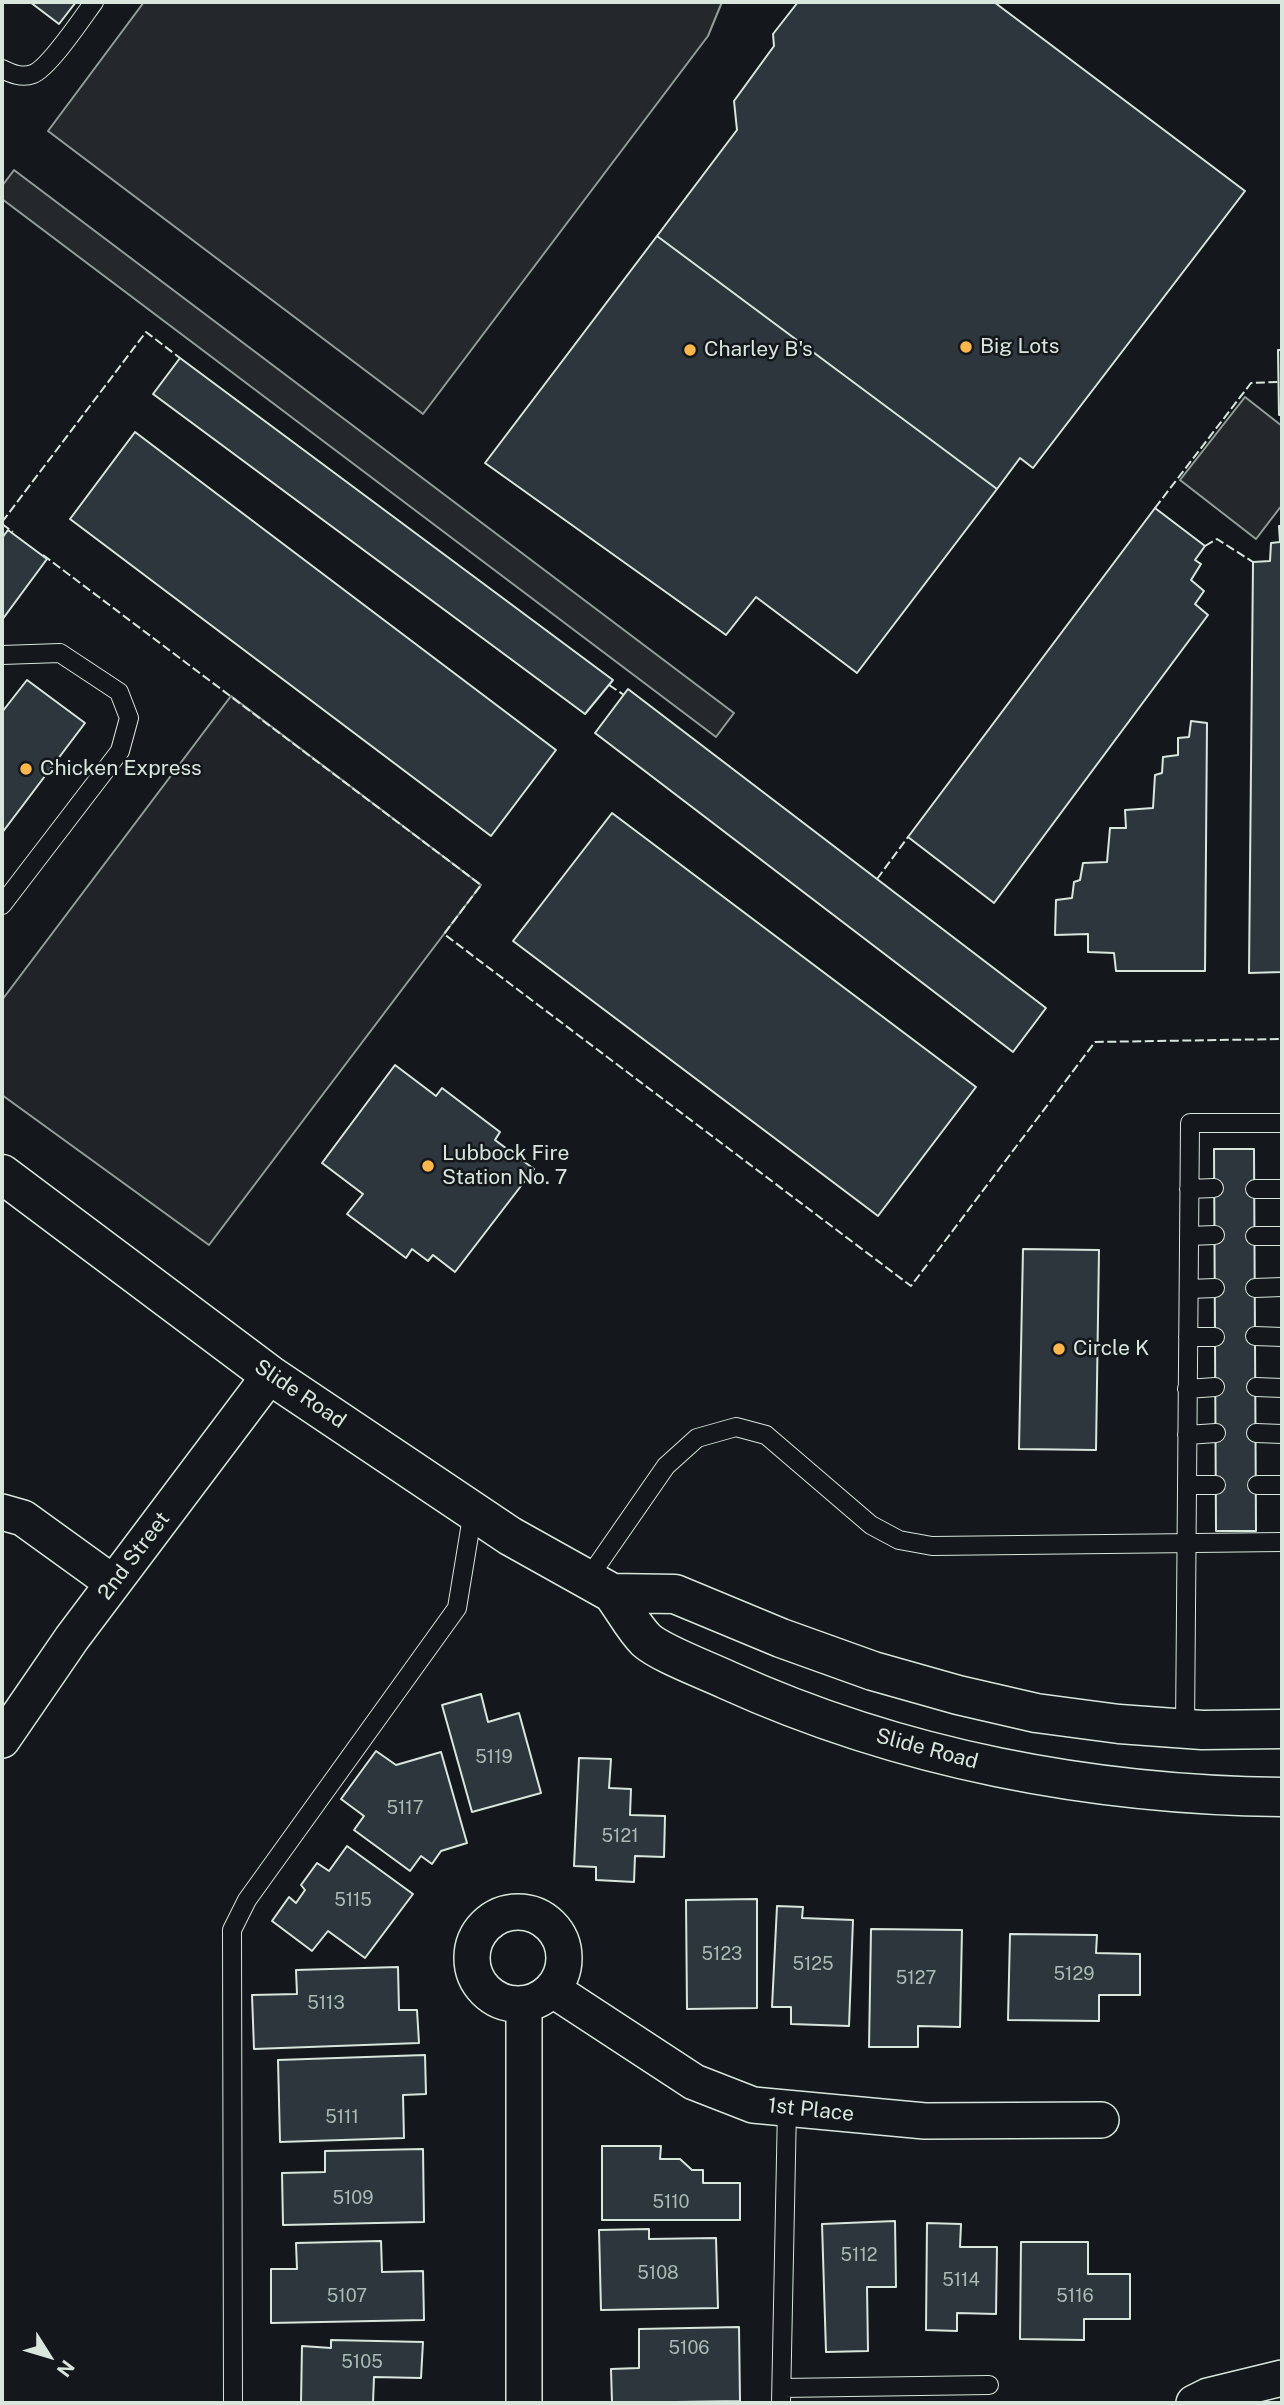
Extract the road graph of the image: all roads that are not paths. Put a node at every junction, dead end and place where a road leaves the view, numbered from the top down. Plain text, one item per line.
1 (94, 2) edge
2 (2, 69) edge
3 (2, 654) edge
4 (2, 905) edge
5 (1282, 1123) edge
6 (2, 1174) edge
7 (1189, 1188) junction
8 (1214, 1188) dead end
9 (1255, 1189) dead end
10 (1282, 1189) edge
11 (1215, 1235) dead end
12 (1189, 1236) junction
13 (1255, 1236) dead end
14 (1282, 1236) edge
15 (1215, 1287) dead end
16 (1282, 1287) edge
17 (1255, 1288) dead end
18 (1189, 1289) junction
19 (1255, 1336) dead end
20 (1188, 1337) junction
21 (1215, 1337) dead end
22 (1282, 1337) edge
23 (270, 1375) junction
24 (1215, 1387) dead end
25 (1256, 1387) dead end
26 (1282, 1388) edge
27 (1188, 1389) junction
28 (1216, 1433) dead end
29 (1256, 1433) dead end
30 (1282, 1434) edge
31 (1187, 1435) junction
32 (1187, 1485) junction
33 (1216, 1485) dead end
34 (1257, 1485) dead end
35 (1282, 1485) edge
36 (473, 1511) junction
37 (2, 1512) edge
38 (1186, 1542) junction
39 (1282, 1542) edge
40 (113, 1583) junction
41 (599, 1586) junction
42 (1185, 1729) junction
43 (1282, 1729) edge
44 (2, 1740) edge
45 (1282, 1797) edge
46 (787, 2108) junction
47 (1101, 2120) dead end
48 (1282, 2378) edge
49 (989, 2385) dead end
50 (782, 2396) edge
51 (233, 2403) edge
52 (524, 2403) edge
53 (1194, 2403) edge

1 - 2 lane
3 - 4 lane
5 - 7 lane
6 - 23 main road, Slide Road
7 - 8 lane
7 - 12 lane
9 - 10 lane
11 - 12 lane
12 - 18 lane
13 - 14 lane
15 - 18 lane
16 - 17 lane
18 - 20 lane
19 - 22 lane
20 - 21 lane
20 - 27 lane
23 - 36 main road, Slide Road
23 - 40 street, 2nd Street
24 - 27 lane
25 - 26 lane
27 - 31 lane
28 - 31 lane
29 - 30 lane
31 - 32 lane
32 - 33 lane
32 - 38 lane
34 - 35 lane
36 - 41 main road, Slide Road
36 - 51 lane
37 - 40 street
38 - 39 lane
38 - 41 lane
38 - 42 lane
40 - 44 street, 2nd Street
41 - 42 main road, Slide Road
41 - 45 main road, Slide Road
42 - 43 main road, Slide Road
46 - 47 street, 1st Place
46 - 50 lane
46 - 52 street, 1st Place
48 - 53 street
49 - 50 lane

